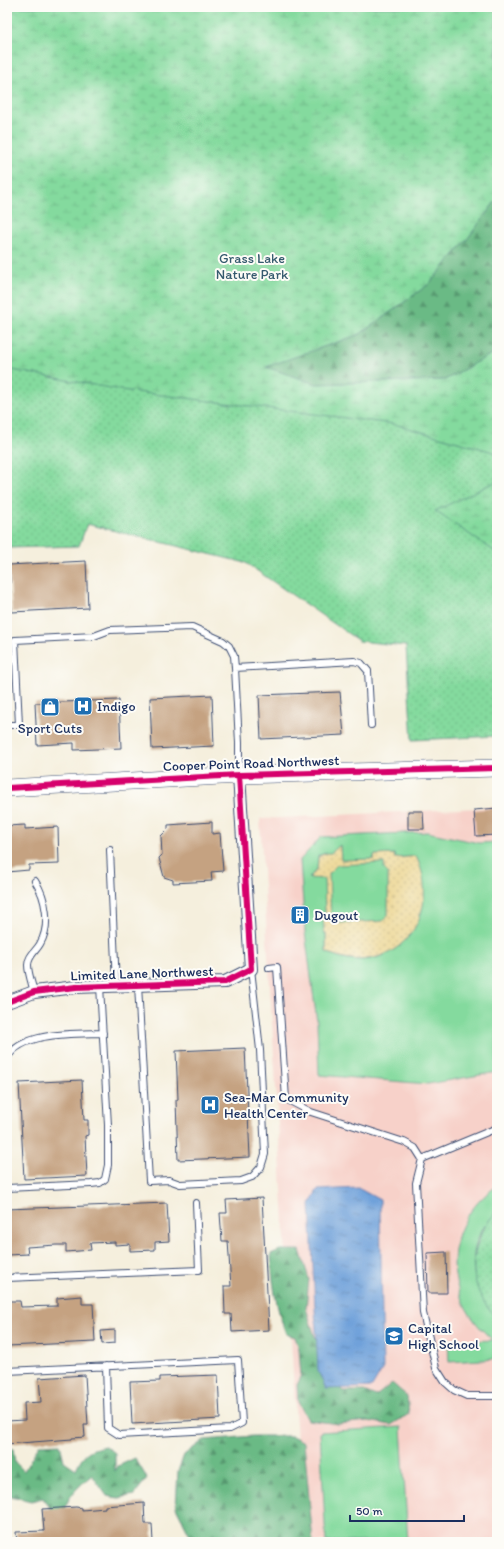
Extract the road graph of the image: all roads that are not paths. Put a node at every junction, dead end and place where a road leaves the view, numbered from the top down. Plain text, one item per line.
1 (236, 668) junction
2 (7, 725) edge
3 (371, 725) dead end
4 (497, 768) edge
5 (239, 775) junction
6 (7, 788) edge
7 (110, 850) dead end
8 (36, 881) dead end
9 (269, 968) dead end
10 (251, 969) junction
11 (116, 985) junction
12 (138, 985) junction
13 (100, 986) junction
14 (34, 992) junction
15 (7, 1002) edge
16 (103, 1033) junction
17 (7, 1058) edge
18 (497, 1128) edge
19 (422, 1159) junction
20 (7, 1188) edge
21 (196, 1202) dead end
22 (7, 1278) edge
23 (106, 1366) junction
24 (7, 1371) edge
25 (497, 1396) edge

1 - 2 lane
1 - 3 lane
1 - 5 lane
4 - 5 main road, Cooper Point Road Northwest
5 - 6 main road, Cooper Point Road Northwest
5 - 10 street
7 - 11 lane
8 - 14 lane
9 - 19 lane
10 - 12 street, Limited Lane Northwest
10 - 12 lane
11 - 12 street, Limited Lane Northwest
11 - 13 street, Limited Lane Northwest
13 - 14 street, Limited Lane Northwest
13 - 16 lane
14 - 15 street, Limited Lane Northwest
16 - 17 lane
16 - 20 lane
18 - 19 lane
19 - 25 lane
21 - 22 lane
23 - 23 lane
23 - 24 lane

